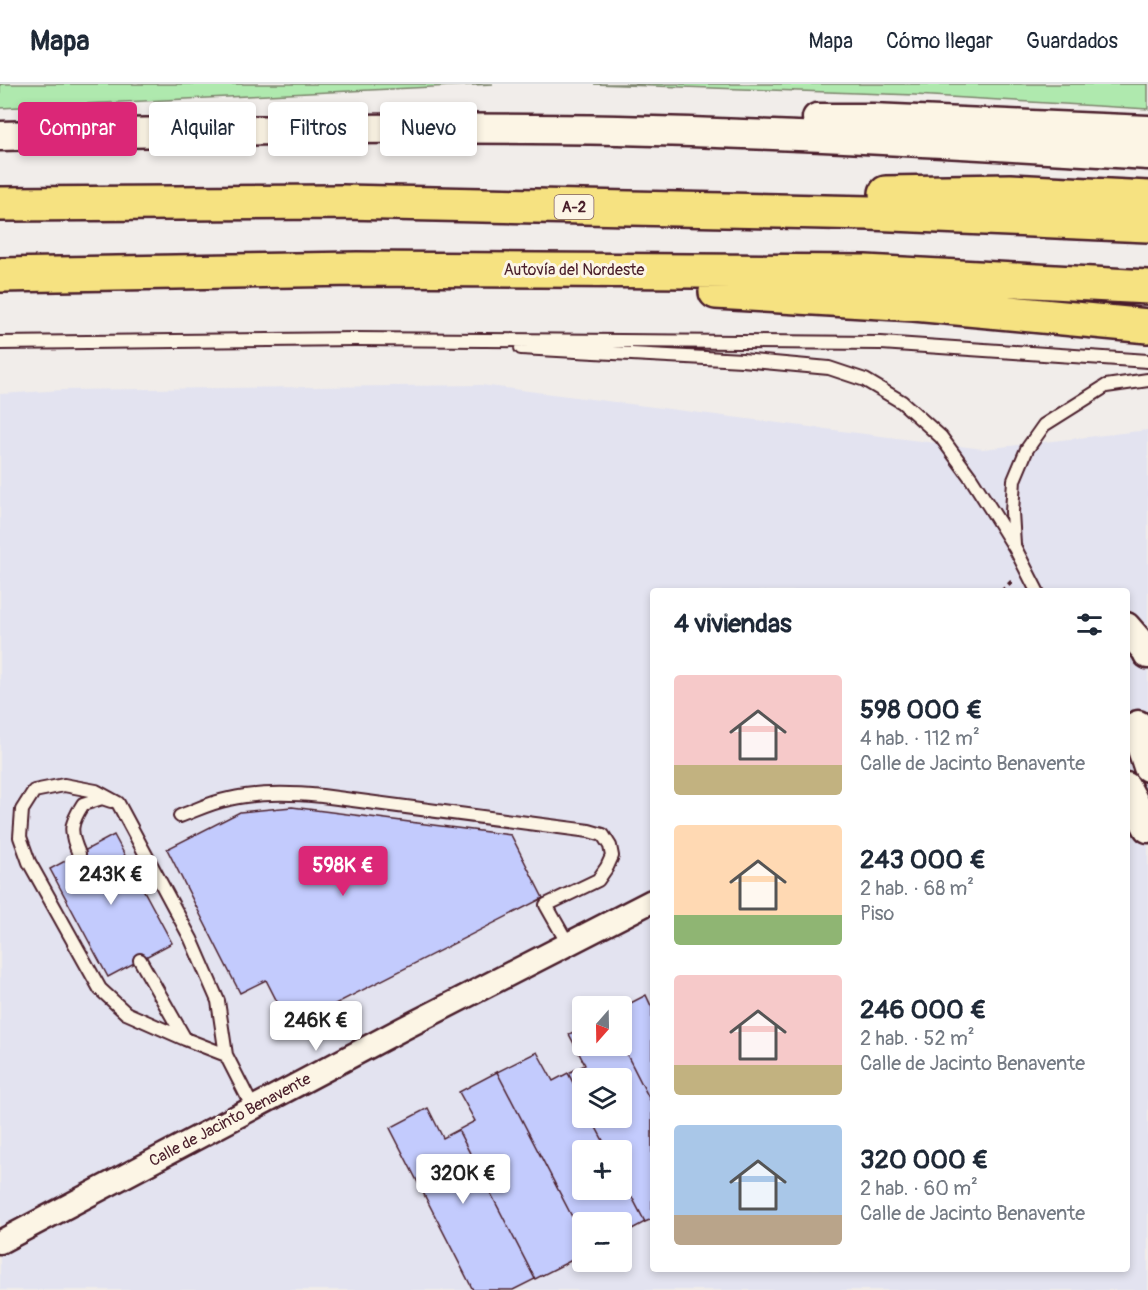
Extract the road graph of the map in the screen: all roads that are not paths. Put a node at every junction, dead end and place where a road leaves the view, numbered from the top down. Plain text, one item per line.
1 (368, 127) edge
2 (368, 128) edge
3 (268, 130) edge
4 (1148, 130) edge
5 (0, 136) edge
6 (1148, 155) edge
7 (1148, 198) edge
8 (343, 202) junction
9 (0, 204) edge
10 (1148, 225) edge
11 (357, 269) junction
12 (0, 275) edge
13 (1148, 287) edge
14 (1148, 326) edge
15 (355, 339) junction
16 (0, 343) edge
17 (1148, 361) edge
18 (1148, 380) edge
19 (1015, 548) junction
20 (1035, 588) edge
21 (1130, 632) edge
22 (1147, 651) edge
23 (1138, 723) edge
24 (1148, 767) edge
25 (1130, 794) edge
26 (118, 803) junction
27 (180, 816) dead end
28 (1148, 828) edge
29 (79, 854) dead end
30 (650, 902) edge
31 (568, 944) junction
32 (140, 960) dead end
33 (185, 1039) junction
34 (226, 1055) junction
35 (253, 1108) junction
36 (0, 1242) edge

1 - 4 street
2 - 6 street
3 - 5 street
7 - 8 highway
8 - 9 highway, A-2
8 - 10 highway, A-2
11 - 12 highway, Autovía del Nordeste
11 - 13 highway, Autovía del Nordeste
11 - 14 highway
15 - 16 lane
15 - 17 lane
15 - 19 lane
18 - 19 lane
19 - 20 lane
21 - 22 street
23 - 24 street
25 - 28 street
26 - 29 lane
26 - 33 lane
26 - 34 lane
27 - 31 lane
30 - 31 street, Calle de Jacinto Benavente
31 - 35 street, Calle de Jacinto Benavente
32 - 33 lane
33 - 34 lane
34 - 35 lane
35 - 36 street, Calle de Jacinto Benavente

